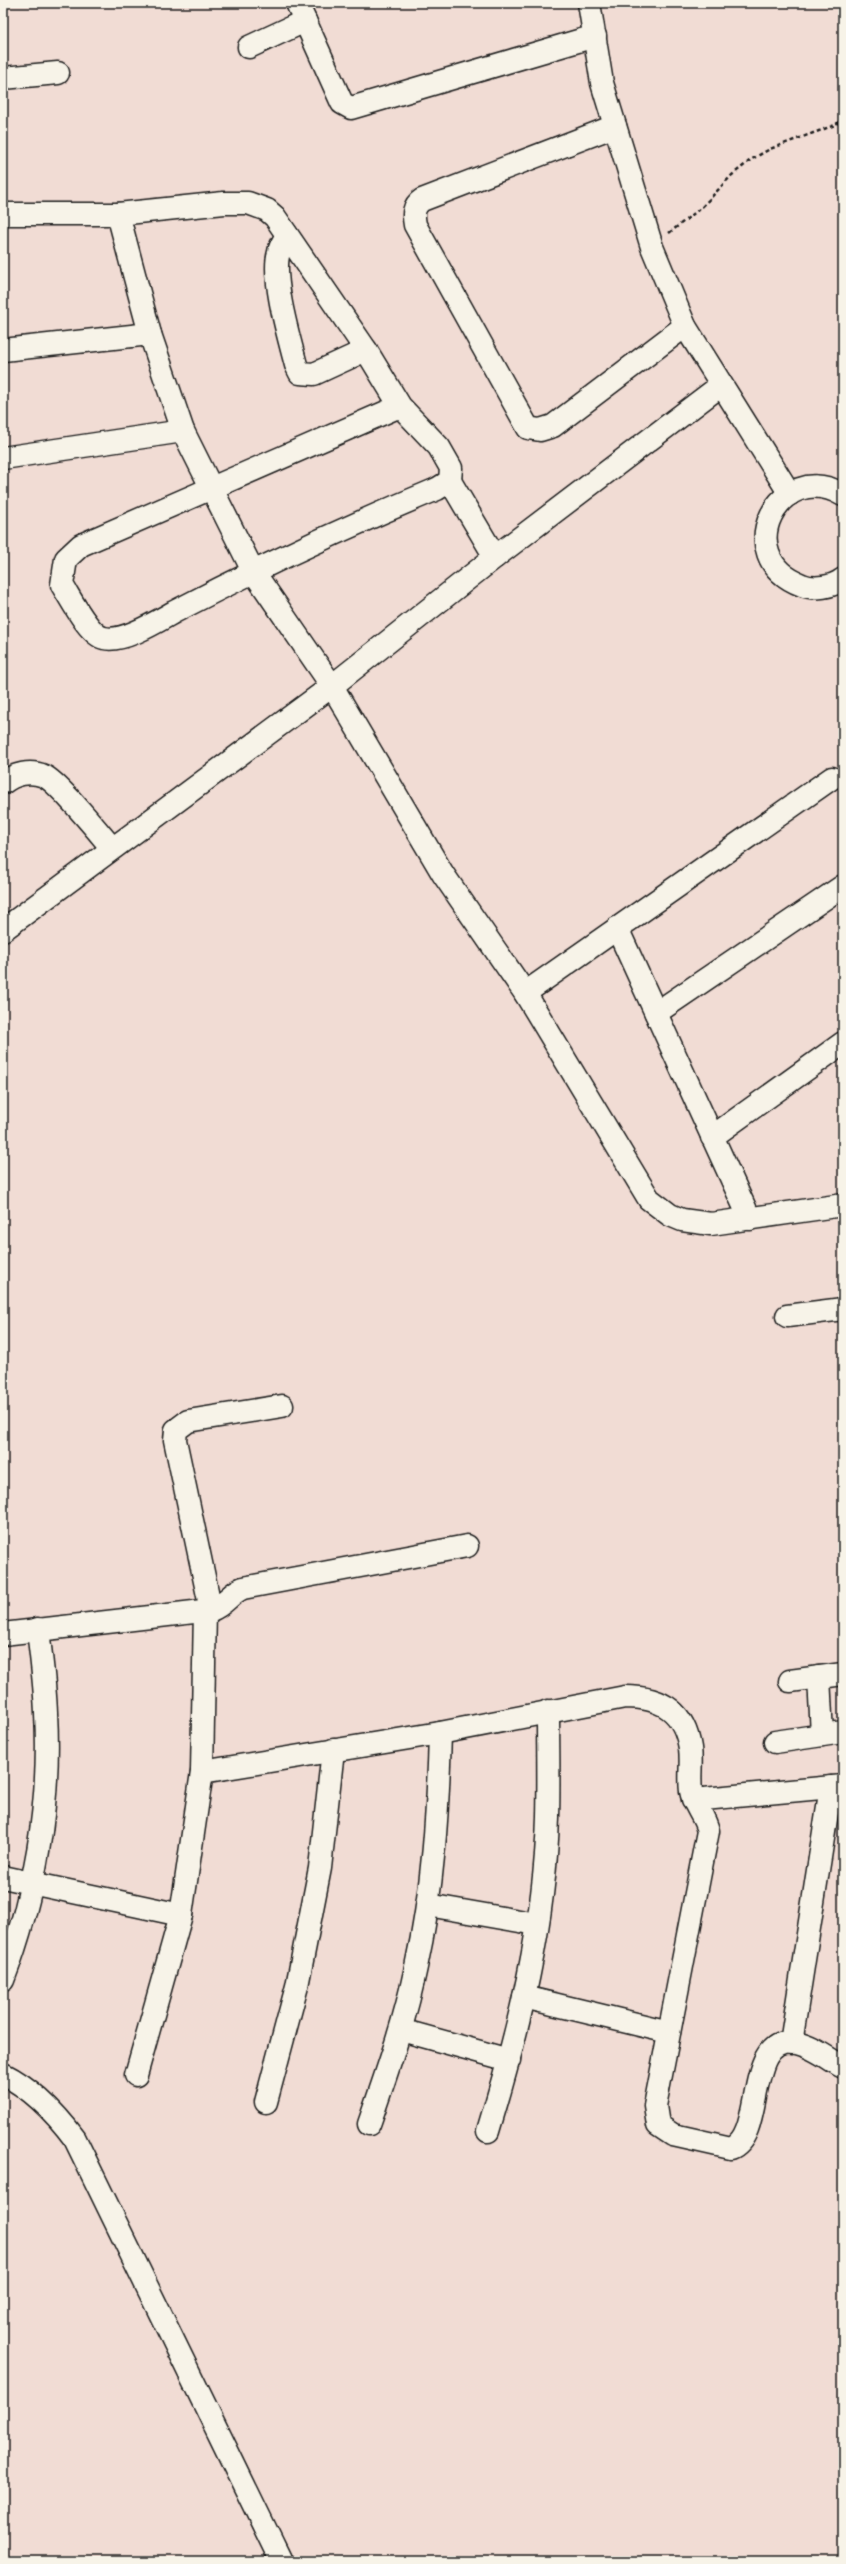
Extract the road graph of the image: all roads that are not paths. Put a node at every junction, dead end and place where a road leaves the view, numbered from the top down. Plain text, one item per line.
1 (589, 3) edge
2 (301, 12) edge
3 (595, 36) junction
4 (249, 47) dead end
5 (58, 74) dead end
6 (3, 78) edge
7 (615, 126) junction
8 (3, 214) edge
9 (118, 214) junction
10 (287, 235) junction
11 (685, 326) junction
12 (150, 334) junction
13 (3, 350) edge
14 (366, 350) junction
15 (720, 386) junction
16 (400, 406) junction
17 (183, 431) junction
18 (3, 458) edge
19 (450, 481) junction
20 (210, 488) junction
21 (790, 494) junction
22 (843, 496) edge
23 (495, 557) junction
24 (253, 571) junction
25 (843, 579) edge
26 (332, 686) junction
27 (832, 778) dead end
28 (3, 783) edge
29 (112, 848) junction
30 (843, 886) edge
31 (617, 928) junction
32 (3, 930) edge
33 (525, 993) junction
34 (656, 1013) junction
35 (843, 1043) edge
36 (712, 1137) junction
37 (843, 1206) edge
38 (750, 1219) junction
39 (843, 1309) edge
40 (787, 1316) dead end
41 (282, 1406) dead end
42 (467, 1546) dead end
43 (208, 1610) junction
44 (38, 1629) junction
45 (3, 1634) edge
46 (843, 1674) edge
47 (819, 1677) junction
48 (790, 1681) dead end
49 (548, 1711) junction
50 (440, 1732) junction
51 (843, 1732) edge
52 (822, 1735) junction
53 (775, 1742) dead end
54 (333, 1750) junction
55 (202, 1772) junction
56 (837, 1786) edge
57 (693, 1800) junction
58 (3, 1877) edge
59 (32, 1884) junction
60 (428, 1905) junction
61 (181, 1915) junction
62 (537, 1924) junction
63 (3, 1980) edge
64 (524, 1997) junction
65 (401, 2030) junction
66 (669, 2032) junction
67 (791, 2043) junction
68 (509, 2060) junction
69 (843, 2067) edge
70 (3, 2074) edge
71 (136, 2076) dead end
72 (266, 2102) dead end
73 (369, 2124) dead end
74 (488, 2131) dead end
75 (281, 2561) edge

1 - 3 street
2 - 3 street
2 - 4 street
3 - 7 street
5 - 6 street
7 - 11 street
7 - 11 street
8 - 9 street
9 - 10 street
9 - 12 street
10 - 14 street
10 - 14 street
11 - 15 street
12 - 13 street
12 - 17 street
14 - 16 street
15 - 21 street
15 - 23 street
16 - 19 street
16 - 20 street
17 - 18 street
17 - 20 street
19 - 23 street
19 - 24 street
20 - 24 street
20 - 24 street
21 - 22 street
21 - 25 street
23 - 26 street
24 - 26 street
26 - 29 street
26 - 33 street
27 - 31 street
28 - 29 street
29 - 32 street
30 - 34 street
31 - 33 street
31 - 34 street
33 - 38 street
34 - 36 street
35 - 36 street
36 - 38 street
37 - 38 street
39 - 40 street
41 - 43 street
42 - 43 street
43 - 44 street
43 - 55 street
44 - 45 street
44 - 59 street
46 - 47 street
47 - 48 street
47 - 52 street
49 - 50 street
49 - 57 street
49 - 62 street
50 - 54 street
50 - 60 street
51 - 52 street
52 - 53 street
54 - 55 street
54 - 72 street
55 - 61 street
56 - 57 street
56 - 67 street
57 - 66 street
58 - 59 street
59 - 61 street
59 - 63 street
60 - 62 street
60 - 65 street
61 - 71 street
62 - 64 street
64 - 66 street
64 - 68 street
65 - 68 street
65 - 73 street
66 - 67 street
67 - 69 street
68 - 74 street
70 - 75 street

